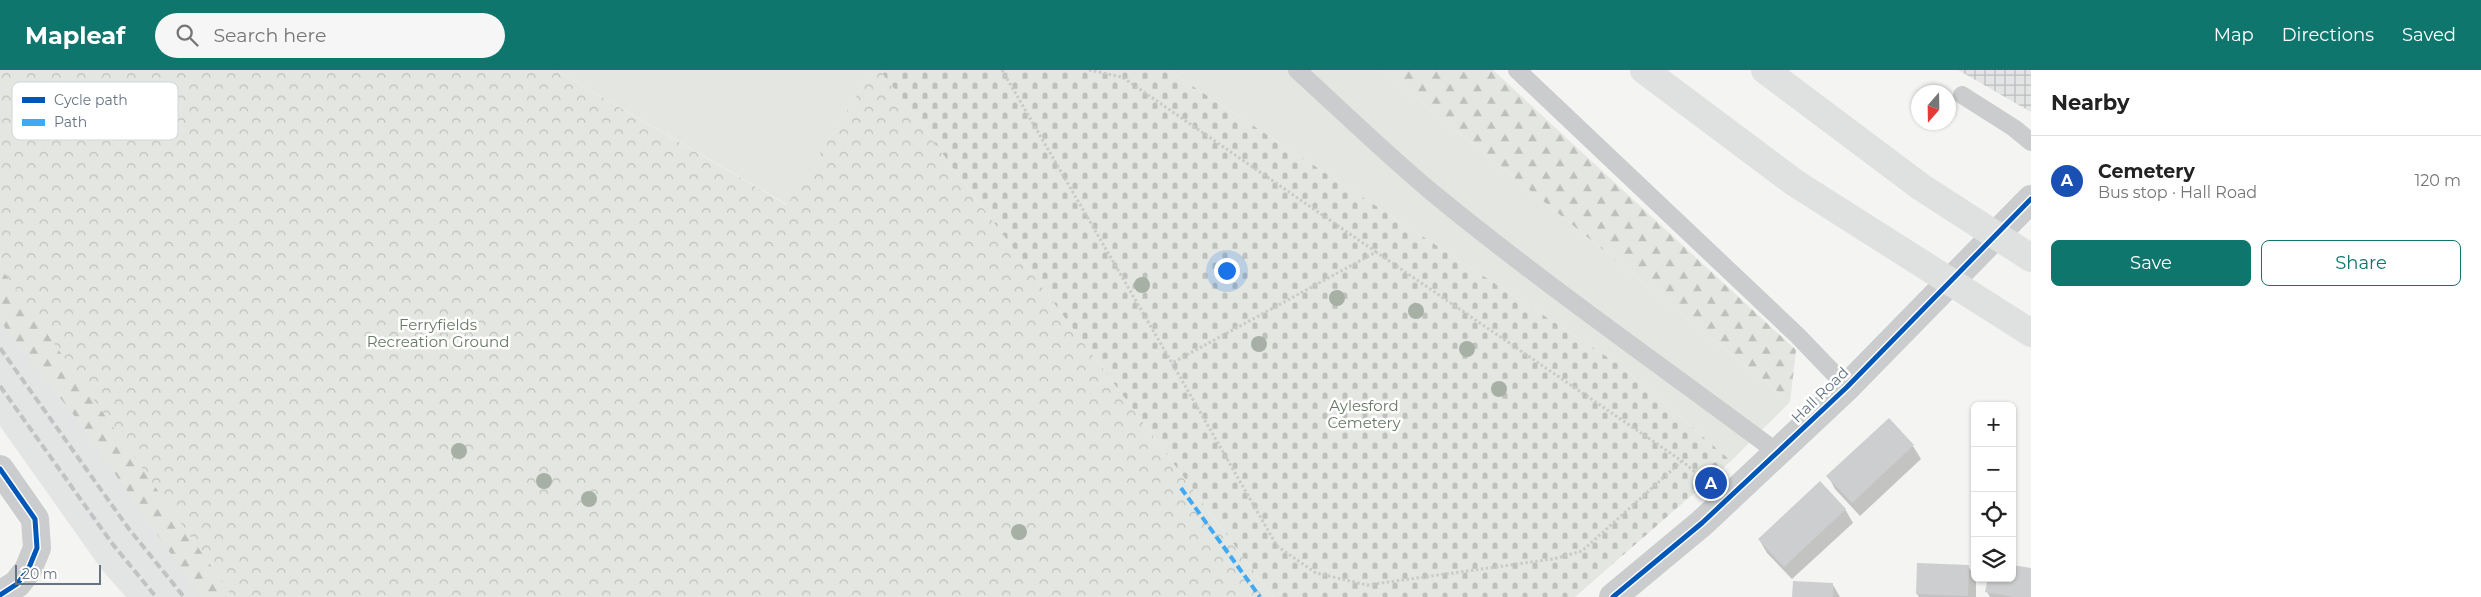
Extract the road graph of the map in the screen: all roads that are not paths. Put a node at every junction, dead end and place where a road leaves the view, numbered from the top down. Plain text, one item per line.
1 (1296, 70) edge
2 (1517, 70) edge
3 (1644, 70) edge
4 (1765, 70) edge
5 (1962, 95) dead end
6 (2031, 142) edge
7 (2031, 199) edge
8 (2031, 258) edge
9 (2025, 329) edge
10 (1847, 387) junction
11 (1778, 453) junction
12 (0, 469) edge
13 (0, 595) edge
14 (1614, 597) edge

1 - 11 lane
2 - 10 lane
3 - 9 highway
4 - 8 highway
5 - 6 lane
7 - 10 street, Hall Road
10 - 11 street, Hall Road
11 - 14 street, Hall Road
12 - 13 street

